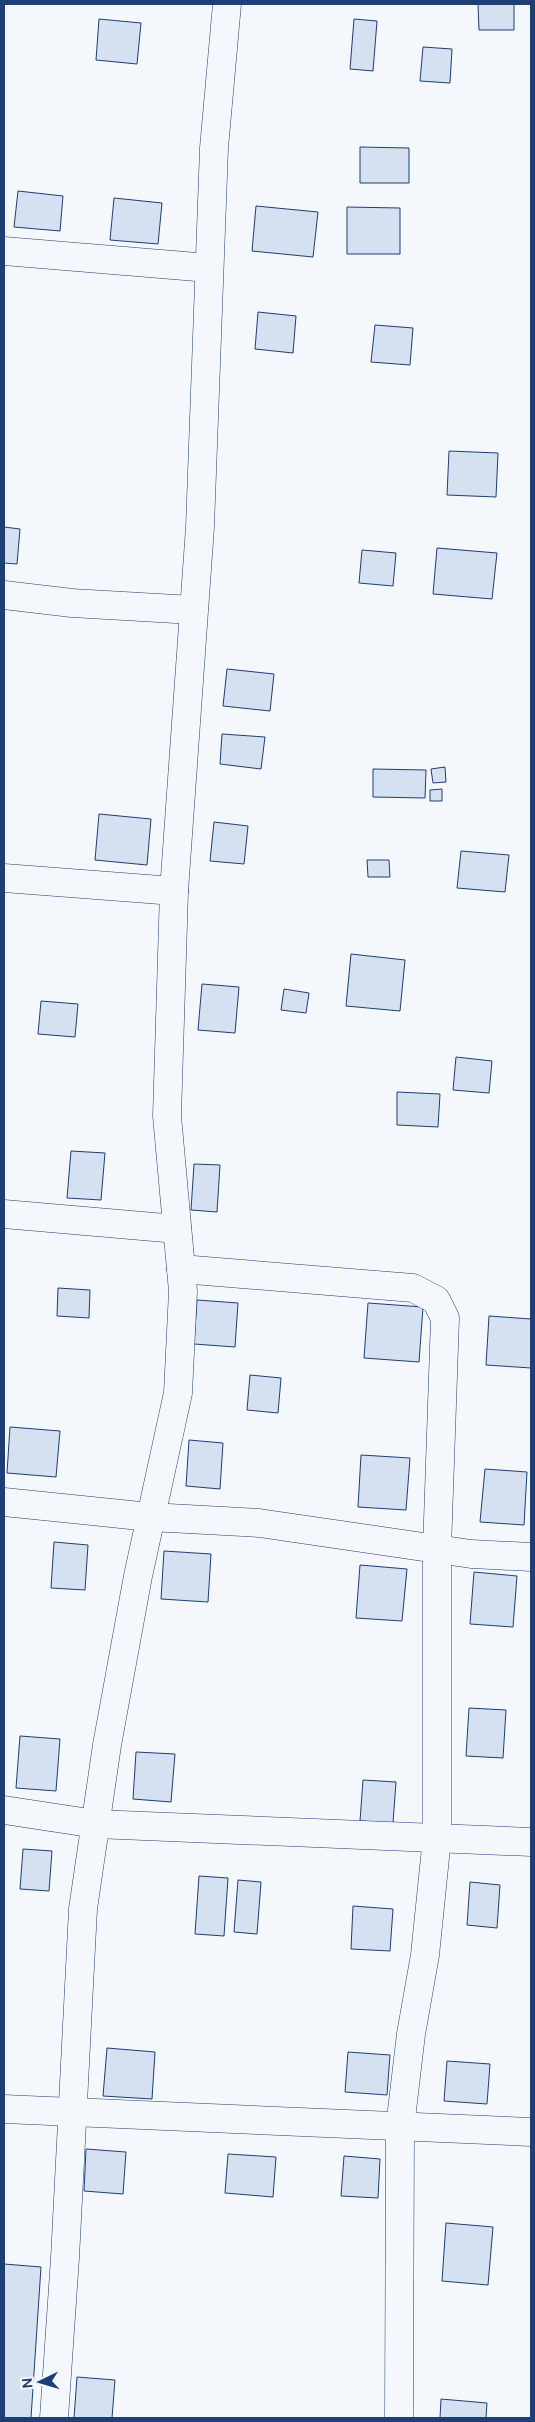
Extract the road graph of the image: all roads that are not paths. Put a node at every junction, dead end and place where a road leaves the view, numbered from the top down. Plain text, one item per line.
1 (227, 4) edge
2 (4, 251) edge
3 (210, 268) junction
4 (4, 595) edge
5 (193, 610) junction
6 (4, 878) edge
7 (174, 892) junction
8 (4, 1214) edge
9 (176, 1229) junction
10 (181, 1269) junction
11 (4, 1502) edge
12 (150, 1517) junction
13 (437, 1549) junction
14 (531, 1557) edge
15 (4, 1810) edge
16 (96, 1824) junction
17 (437, 1838) junction
18 (531, 1842) edge
19 (4, 2109) edge
20 (73, 2112) junction
21 (400, 2127) junction
22 (531, 2132) edge
23 (54, 2418) edge
24 (399, 2418) edge

1 - 3 street
2 - 3 street
3 - 5 street
4 - 5 street
5 - 7 street
6 - 7 street
7 - 9 street
8 - 9 street
9 - 10 street
10 - 12 street
10 - 13 street
11 - 12 street
12 - 13 street
12 - 16 street
13 - 14 street
13 - 17 street
15 - 16 street
16 - 17 street
16 - 20 street
17 - 18 street
17 - 21 street
19 - 20 street
20 - 21 street
20 - 23 street
21 - 22 street
21 - 24 street

